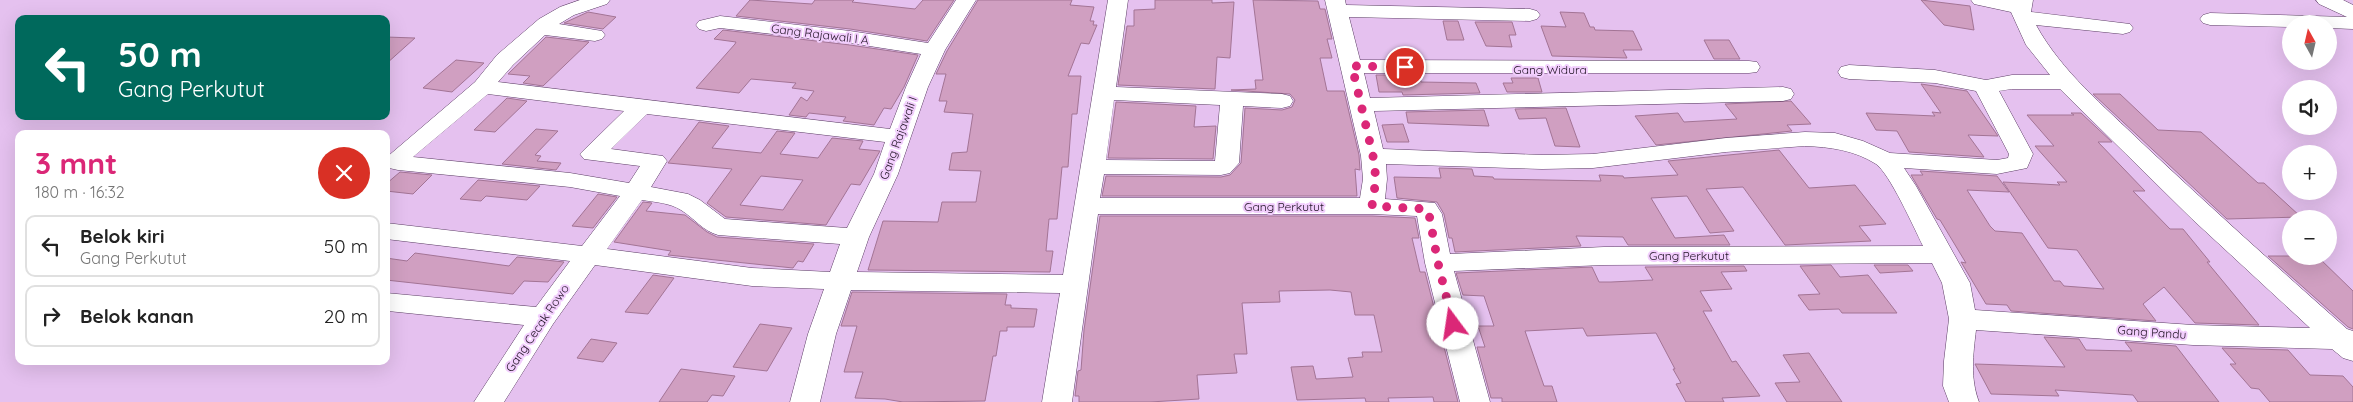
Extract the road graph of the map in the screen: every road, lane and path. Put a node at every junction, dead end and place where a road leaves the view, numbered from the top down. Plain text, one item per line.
1 (597, 0) edge
2 (966, 0) edge
3 (1118, 0) edge
4 (1986, 0) edge
5 (2326, 0) edge
6 (1337, 5) edge
7 (2022, 8) edge
8 (2353, 12) edge
9 (1530, 15) dead end
10 (2210, 19) dead end
11 (2353, 23) edge
12 (706, 25) dead end
13 (540, 28) junction
14 (2123, 28) dead end
15 (595, 35) dead end
16 (934, 50) junction
17 (1352, 66) junction
18 (1749, 67) dead end
19 (1849, 72) dead end
20 (2066, 82) junction
21 (483, 87) junction
22 (1986, 87) junction
23 (1103, 93) junction
24 (1783, 94) dead end
25 (1232, 99) junction
26 (1282, 101) dead end
27 (1360, 105) junction
28 (642, 107) junction
29 (898, 137) junction
30 (1373, 156) junction
31 (1886, 160) junction
32 (1093, 167) junction
33 (637, 190) junction
34 (1087, 206) junction
35 (1372, 206) junction
36 (390, 231) edge
37 (856, 237) junction
38 (1940, 254) junction
39 (587, 255) junction
40 (1438, 263) junction
41 (840, 281) junction
42 (1075, 284) junction
43 (390, 302) edge
44 (543, 317) junction
45 (1963, 319) junction
46 (2349, 343) edge
47 (489, 402) edge
48 (805, 402) edge
49 (1057, 402) edge
50 (1475, 402) edge
51 (1964, 402) edge

1 - 13 street
2 - 16 street, Gang Rajawali I
3 - 23 street
4 - 7 street
5 - 8 street
6 - 9 street
6 - 17 street
7 - 14 street
7 - 20 street
10 - 11 street
12 - 16 street, Gang Rajawali I A
13 - 15 street
13 - 21 street
16 - 29 street, Gang Rajawali I
17 - 18 street, Gang Widura
17 - 27 street
19 - 22 street
20 - 22 street
20 - 46 street
21 - 28 street
21 - 33 street
22 - 31 street
23 - 25 street
23 - 32 street
24 - 27 street
25 - 26 street
25 - 32 street
27 - 30 street
28 - 29 street
28 - 33 street, Gang Cecak Rowo
29 - 37 street, Gang Rajawali I
30 - 31 street
30 - 35 street
31 - 38 street
32 - 34 street
33 - 37 street
33 - 39 street, Gang Cecak Rowo
34 - 35 street, Gang Perkutut
34 - 42 street
35 - 40 street, Gang Perkutut
36 - 39 street
37 - 41 street, Gang Rajawali I
38 - 40 street, Gang Perkutut
38 - 45 street
39 - 41 street
39 - 44 street, Gang Cecak Rowo
40 - 50 street, Gang Perkutut
41 - 42 street
41 - 48 street, Gang Rajawali I
42 - 49 street
43 - 44 street
44 - 47 street, Gang Cecak Rowo
45 - 46 street, Gang Pandu
45 - 51 street

